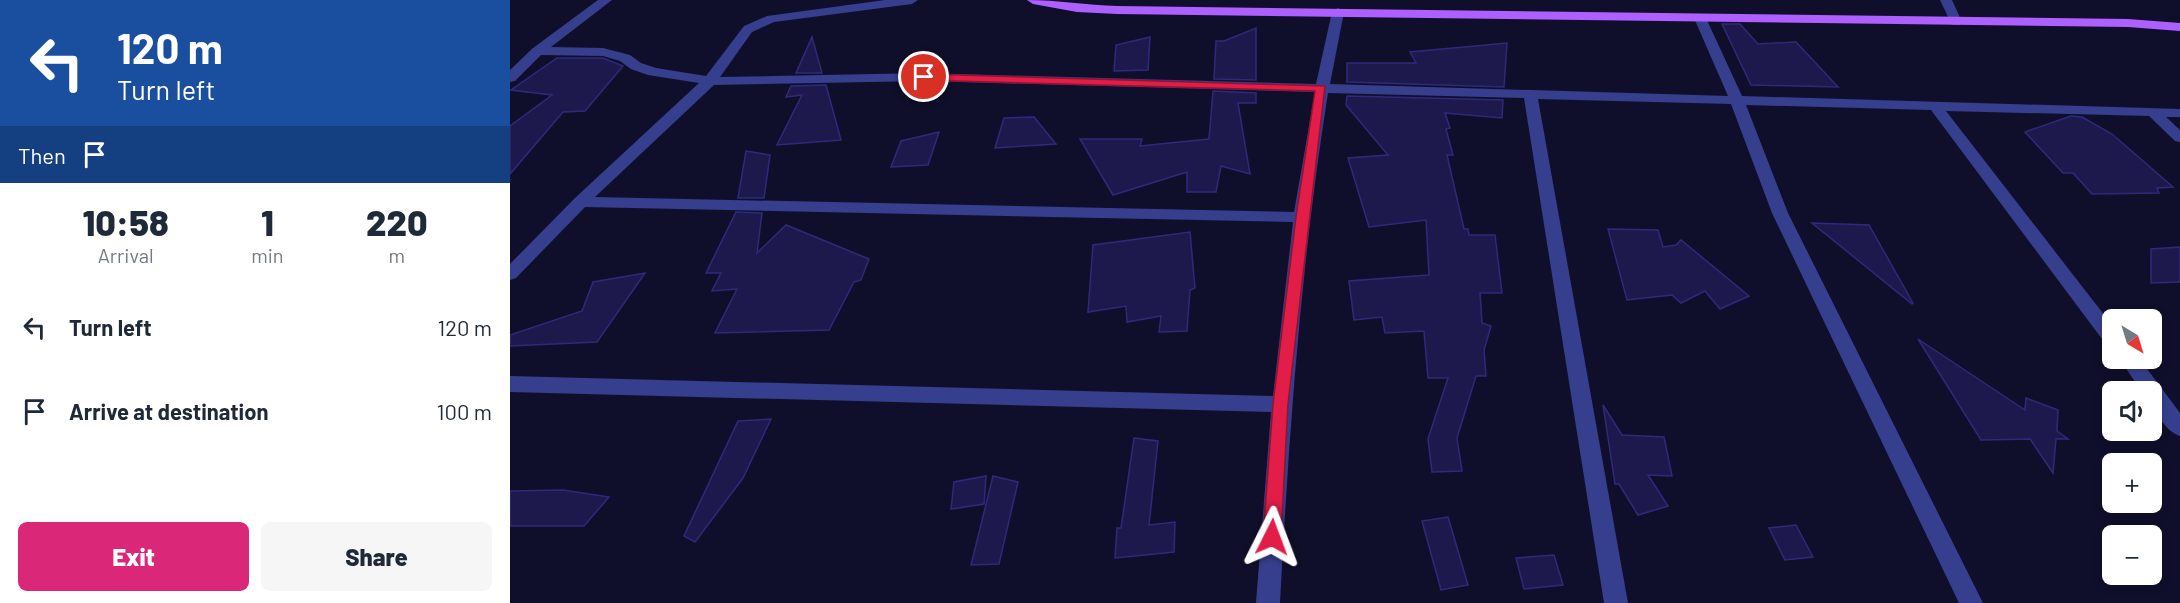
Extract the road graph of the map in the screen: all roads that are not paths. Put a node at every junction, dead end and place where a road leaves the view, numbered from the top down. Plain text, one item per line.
1 (606, 0) edge
2 (912, 0) edge
3 (1033, 0) edge
4 (1946, 0) edge
5 (1338, 12) junction
6 (1700, 18) junction
7 (1956, 21) junction
8 (2180, 27) edge
9 (538, 51) junction
10 (512, 75) edge
11 (710, 81) junction
12 (1321, 88) junction
13 (1530, 95) junction
14 (1737, 101) junction
15 (1935, 106) junction
16 (2153, 112) junction
17 (2180, 113) edge
18 (2180, 138) edge
19 (582, 202) junction
20 (1302, 217) junction
21 (510, 274) edge
22 (2102, 325) edge
23 (2136, 369) edge
24 (510, 384) edge
25 (1280, 404) junction
26 (2180, 428) edge
27 (1268, 603) edge
28 (1616, 603) edge
29 (1971, 603) edge

1 - 9 street
2 - 11 street
3 - 5 main road
4 - 7 street
5 - 6 main road
5 - 12 street
6 - 7 main road
6 - 14 street
7 - 8 main road
9 - 10 street
9 - 11 street
11 - 12 street
11 - 19 street
12 - 13 street
12 - 20 street
13 - 14 street
13 - 28 street
14 - 15 street
14 - 29 street
15 - 16 street
15 - 22 street
16 - 17 street
16 - 18 street
19 - 20 street
19 - 21 street
20 - 25 street
23 - 26 street
24 - 25 street
25 - 27 street

